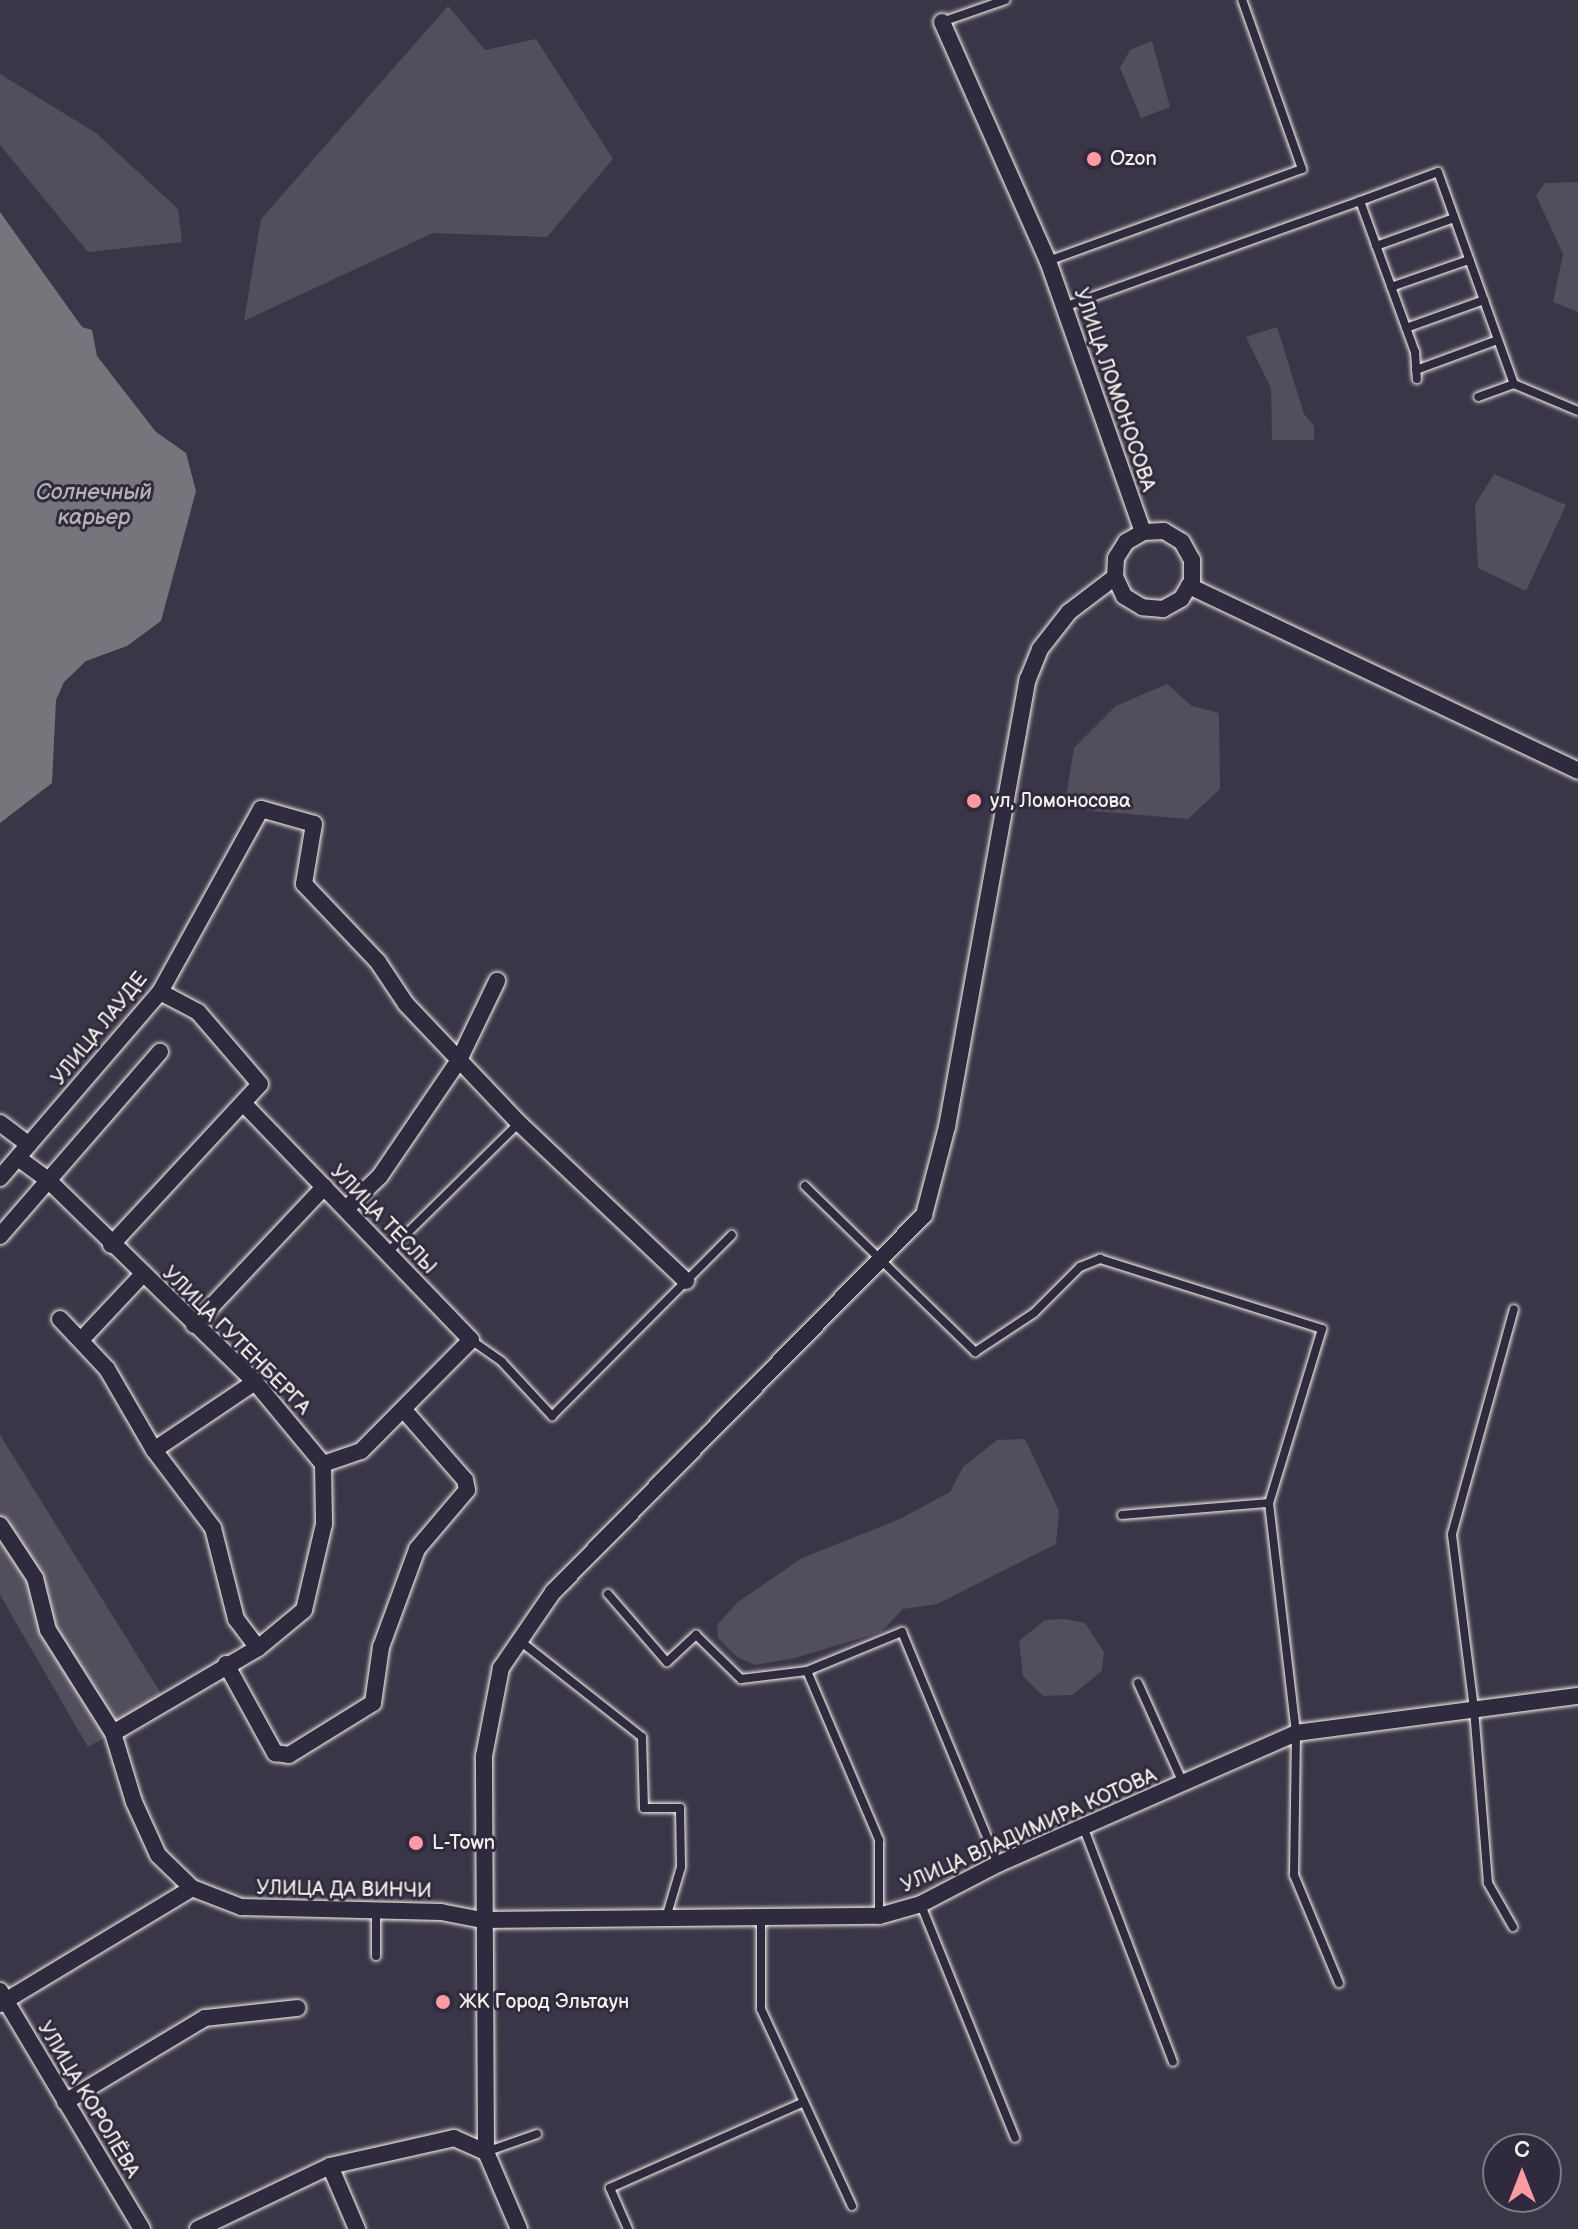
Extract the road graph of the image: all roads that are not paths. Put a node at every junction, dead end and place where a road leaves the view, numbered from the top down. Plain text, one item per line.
1 (1005, 0) edge
2 (1242, 0) edge
3 (942, 22) joint
4 (1360, 201) junction
5 (1454, 218) junction
6 (1376, 246) junction
7 (1469, 260) junction
8 (1048, 261) junction
9 (1391, 287) junction
10 (1484, 300) junction
11 (1064, 307) junction
12 (1406, 328) junction
13 (1498, 340) junction
14 (1514, 384) junction
15 (1478, 397) dead end
16 (1578, 411) edge
17 (1143, 532) junction
18 (1115, 577) junction
19 (1189, 586) junction
20 (1578, 771) edge
21 (497, 981) dead end
22 (160, 992) junction
23 (160, 1052) dead end
24 (459, 1060) junction
25 (244, 1104) junction
26 (0, 1123) edge
27 (519, 1123) junction
28 (24, 1151) junction
29 (0, 1178) edge
30 (47, 1179) junction
31 (805, 1186) dead end
32 (324, 1187) junction
33 (346, 1209) junction
34 (732, 1235) dead end
35 (0, 1236) edge
36 (111, 1245) junction
37 (387, 1253) junction
38 (884, 1259) junction
39 (142, 1275) junction
40 (686, 1281) junction
41 (1514, 1309) dead end
42 (60, 1319) dead end
43 (194, 1325) junction
44 (81, 1340) junction
45 (471, 1340) junction
46 (255, 1382) junction
47 (404, 1410) junction
48 (154, 1450) junction
49 (323, 1464) junction
50 (1269, 1503) junction
51 (1122, 1515) dead end
52 (0, 1525) edge
53 (608, 1594) dead end
54 (520, 1640) junction
55 (258, 1648) junction
56 (226, 1664) junction
57 (807, 1671) junction
58 (1138, 1683) dead end
59 (1578, 1696) edge
60 (1474, 1709) junction
61 (113, 1733) junction
62 (1296, 1733) junction
63 (1183, 1784) junction
64 (1084, 1829) junction
65 (998, 1864) junction
66 (192, 1888) junction
67 (921, 1904) junction
68 (376, 1911) junction
69 (879, 1916) junction
70 (665, 1919) junction
71 (482, 1920) junction
72 (761, 1920) junction
73 (1513, 1927) dead end
74 (376, 1956) dead end
75 (1339, 1983) dead end
76 (2, 1998) edge
77 (297, 2008) dead end
78 (1173, 2062) dead end
79 (65, 2102) junction
80 (804, 2102) junction
81 (537, 2134) dead end
82 (1015, 2138) dead end
83 (486, 2152) junction
84 (330, 2166) junction
85 (852, 2206) dead end
86 (142, 2229) edge
87 (198, 2229) edge
88 (357, 2229) edge
89 (519, 2229) edge
90 (628, 2229) edge

1 - 3 lane
2 - 8 lane
3 - 8 street, УЛИЦА ЛОМОНОСОВА
4 - 5 lane
4 - 6 lane
4 - 11 lane
5 - 6 lane
5 - 7 lane
6 - 9 lane
7 - 9 lane
7 - 10 lane
8 - 11 street, УЛИЦА ЛОМОНОСОВА
9 - 12 lane
10 - 12 lane
10 - 13 lane
11 - 17 street, УЛИЦА ЛОМОНОСОВА
12 - 13 lane
13 - 14 lane
14 - 15 lane
14 - 16 lane
17 - 18 street
17 - 19 street
18 - 19 street
18 - 38 street
19 - 20 street
21 - 24 street
22 - 24 street, УЛИЦА ЛАУДЕ
22 - 25 street
22 - 28 street, УЛИЦА ЛАУДЕ
23 - 30 street
24 - 27 street
24 - 33 street
25 - 32 street, УЛИЦА ТЕСЛЫ
25 - 36 street
26 - 28 street, УЛИЦА ГУТЕНБЕРГА
27 - 37 lane
27 - 40 street
28 - 29 street, УЛИЦА ЛАУДЕ
28 - 30 street, УЛИЦА ГУТЕНБЕРГА
30 - 35 street
30 - 36 street, УЛИЦА ГУТЕНБЕРГА
31 - 38 lane
32 - 33 street, УЛИЦА ТЕСЛЫ
32 - 43 street
33 - 37 street, УЛИЦА ТЕСЛЫ
34 - 40 lane
36 - 39 street, УЛИЦА ГУТЕНБЕРГА
37 - 45 street, УЛИЦА ТЕСЛЫ
38 - 50 lane
38 - 54 street
39 - 43 street, УЛИЦА ГУТЕНБЕРГА
39 - 44 street
40 - 45 lane
41 - 60 lane
42 - 44 street
43 - 46 street, УЛИЦА ГУТЕНБЕРГА
44 - 48 street
45 - 47 street
46 - 48 street
46 - 49 street, УЛИЦА ГУТЕНБЕРГА
47 - 49 street
47 - 56 street
48 - 55 street
49 - 55 street
50 - 51 lane
50 - 62 lane
52 - 61 street, УЛИЦА ДА ВИНЧИ
53 - 57 lane
54 - 70 lane
54 - 71 street
55 - 56 street
56 - 61 street
57 - 65 lane
57 - 69 lane
58 - 63 lane
59 - 60 street, УЛИЦА ВЛАДИМИРА КОТОВА
60 - 62 street, УЛИЦА ВЛАДИМИРА КОТОВА
60 - 73 lane
61 - 66 street, УЛИЦА ДА ВИНЧИ
62 - 63 street, УЛИЦА ВЛАДИМИРА КОТОВА
62 - 75 lane
63 - 64 street, УЛИЦА ВЛАДИМИРА КОТОВА
64 - 65 street, УЛИЦА ВЛАДИМИРА КОТОВА
64 - 78 lane
65 - 67 street, УЛИЦА ВЛАДИМИРА КОТОВА
66 - 68 street, УЛИЦА ДА ВИНЧИ
66 - 76 street
67 - 69 street, УЛИЦА ВЛАДИМИРА КОТОВА
67 - 82 lane
68 - 71 street, УЛИЦА ДА ВИНЧИ
68 - 74 lane
69 - 72 street, УЛИЦА ВЛАДИМИРА КОТОВА
70 - 71 street, УЛИЦА ВЛАДИМИРА КОТОВА
70 - 72 street, УЛИЦА ВЛАДИМИРА КОТОВА
71 - 83 street
72 - 80 lane
76 - 79 street, УЛИЦА КОРОЛЁВА
77 - 79 street
79 - 86 street, УЛИЦА КОРОЛЁВА
80 - 85 lane
80 - 90 lane
81 - 83 lane
83 - 84 street
83 - 89 street
84 - 87 street
84 - 88 street

